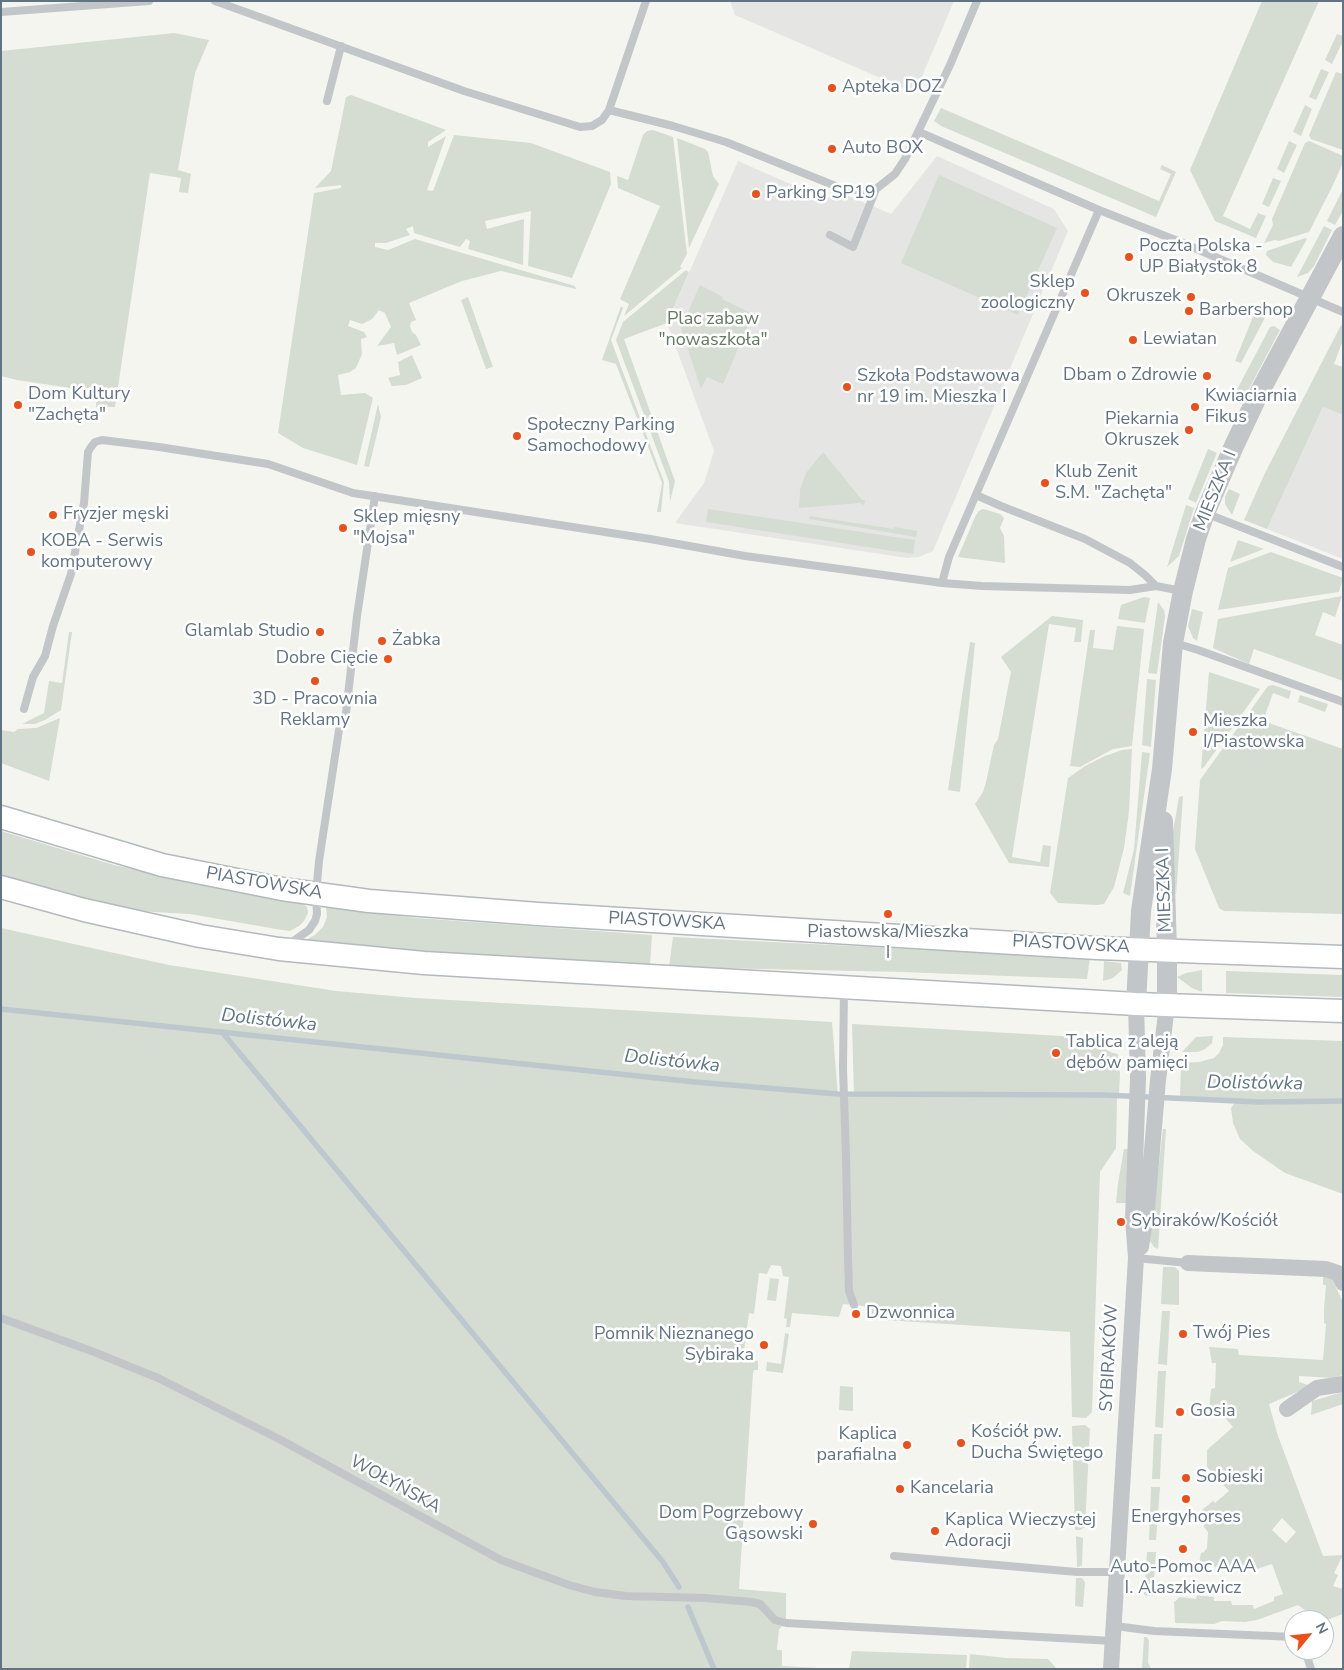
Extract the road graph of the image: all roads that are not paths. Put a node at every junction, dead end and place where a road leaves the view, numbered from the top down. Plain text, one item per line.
1 (149, 1) edge
2 (215, 1) edge
3 (646, 1) edge
4 (977, 1) edge
5 (1, 12) edge
6 (341, 46) junction
7 (327, 101) dead end
8 (609, 110) junction
9 (919, 132) junction
10 (876, 189) junction
11 (1099, 210) junction
12 (830, 236) dead end
13 (1343, 236) edge
14 (1310, 298) junction
15 (1343, 312) edge
16 (976, 495) junction
17 (375, 496) junction
18 (1205, 513) junction
19 (1343, 566) edge
20 (942, 583) junction
21 (1156, 586) junction
22 (1183, 591) junction
23 (1173, 642) junction
24 (1343, 702) edge
25 (24, 709) dead end
26 (1162, 769) junction
27 (1, 818) edge
28 (1, 887) edge
29 (316, 894) junction
30 (1138, 948) junction
31 (279, 949) junction
32 (1167, 950) junction
33 (1343, 957) edge
34 (844, 986) junction
35 (1136, 1004) junction
36 (1167, 1005) junction
37 (1343, 1011) edge
38 (1136, 1258) junction
39 (1188, 1263) joint
40 (1343, 1283) edge
41 (854, 1305) dead end
42 (1, 1318) edge
43 (1343, 1384) edge
44 (1287, 1410) dead end
45 (894, 1556) dead end
46 (1118, 1572) junction
47 (1114, 1633) junction
48 (1284, 1636) edge
49 (1111, 1669) edge

1 - 5 lane
2 - 6 lane
3 - 8 lane
4 - 9 lane
6 - 7 lane
6 - 8 lane
8 - 10 lane
9 - 10 lane
9 - 11 lane
10 - 12 lane
11 - 14 lane
11 - 16 lane
13 - 14 street, MIESZKA I
14 - 15 lane
14 - 18 street, MIESZKA I
16 - 20 lane
16 - 21 lane
17 - 20 lane
17 - 25 lane
17 - 29 lane
18 - 19 lane
18 - 22 street, MIESZKA I
20 - 21 lane
21 - 22 lane
22 - 23 street, MIESZKA I
23 - 24 lane
23 - 26 street, MIESZKA I
26 - 30 street, MIESZKA I
26 - 32 street, MIESZKA I
27 - 29 main road, PIASTOWSKA
28 - 31 main road
29 - 30 main road, PIASTOWSKA
29 - 31 lane
30 - 32 main road, PIASTOWSKA
30 - 35 street, MIESZKA I
31 - 34 main road
32 - 33 main road, PIASTOWSKA
32 - 36 street, MIESZKA I
34 - 35 main road
34 - 41 lane
35 - 36 main road
35 - 38 street, SYBIRAKÓW
36 - 37 main road
36 - 38 street, SYBIRAKÓW
38 - 39 lane
38 - 46 street, SYBIRAKÓW
39 - 40 street
42 - 47 lane, WOŁYŃSKA
43 - 44 street
45 - 46 lane
46 - 47 street, SYBIRAKÓW
47 - 48 lane
47 - 49 street, SYBIRAKÓW

